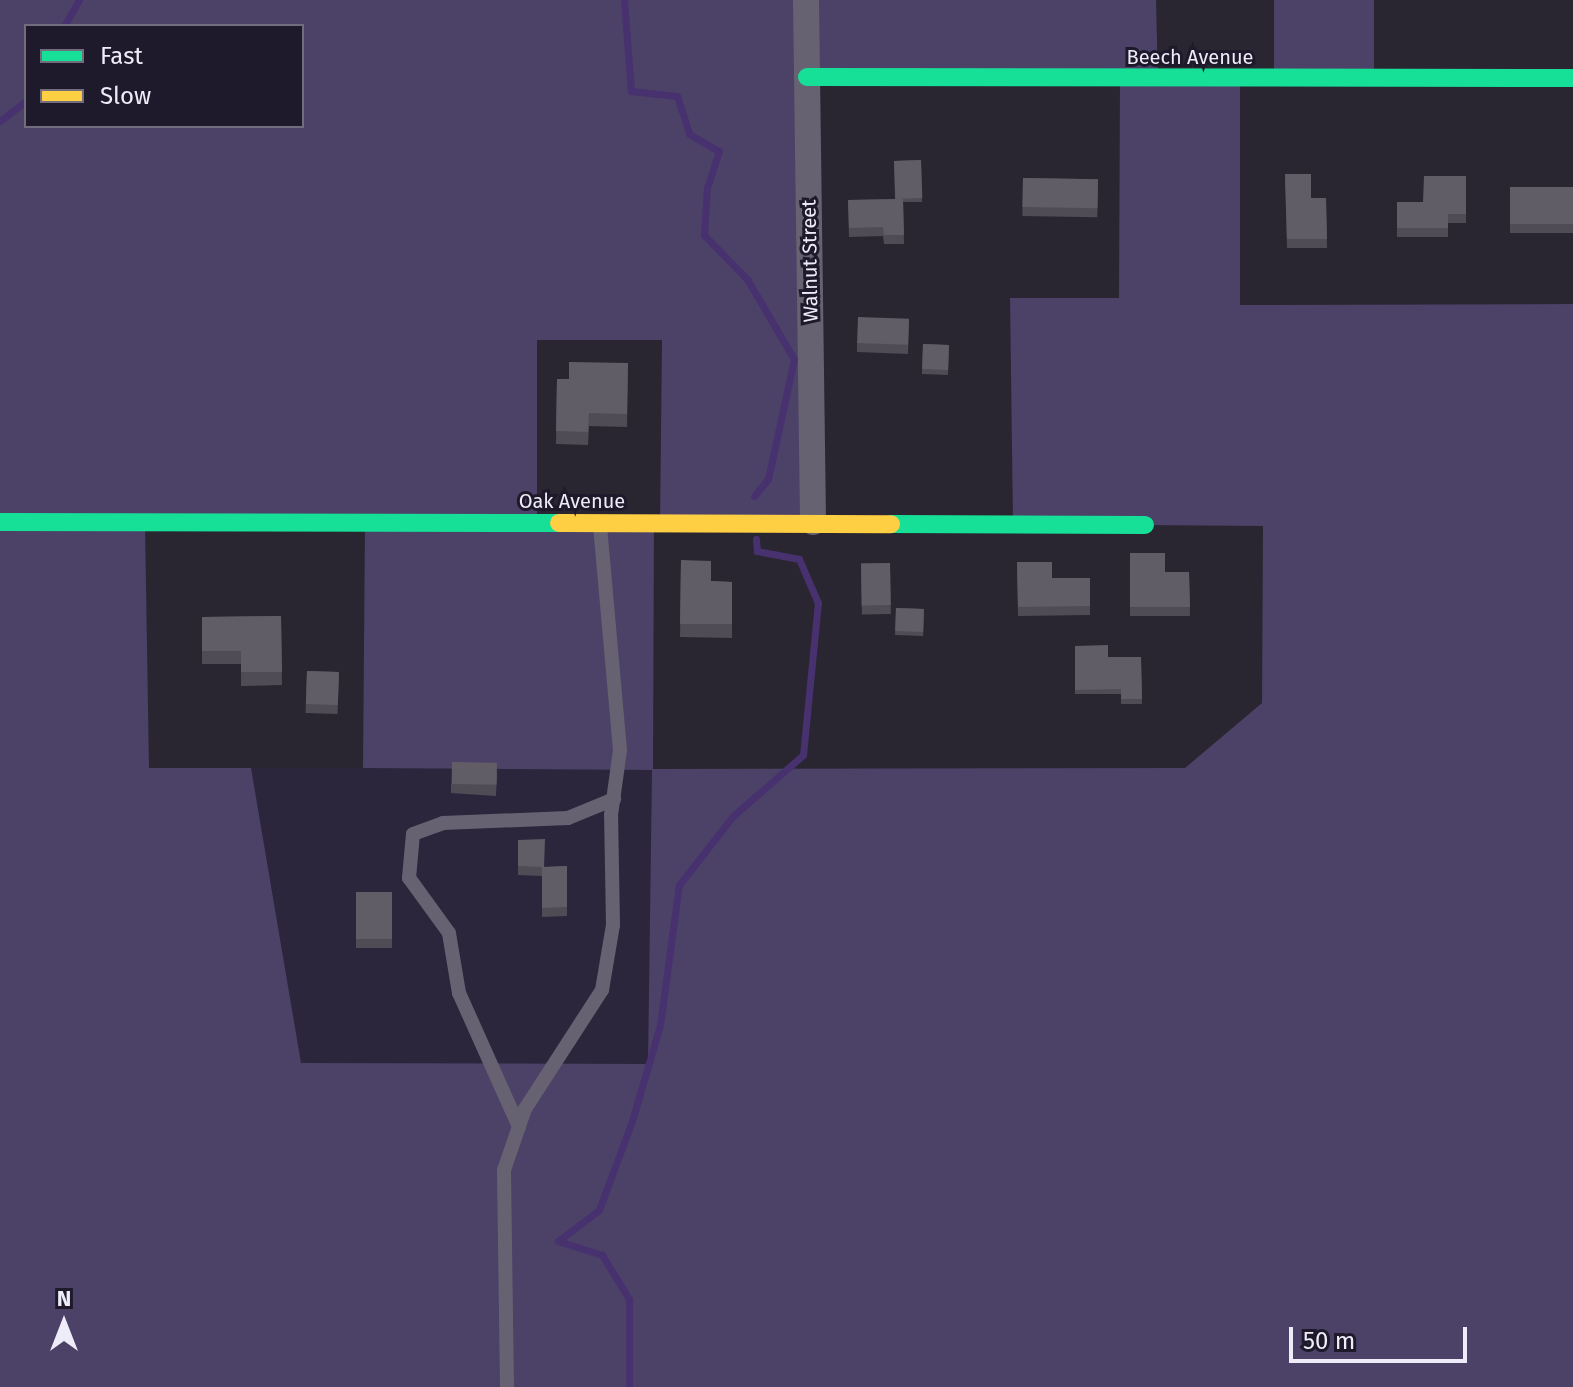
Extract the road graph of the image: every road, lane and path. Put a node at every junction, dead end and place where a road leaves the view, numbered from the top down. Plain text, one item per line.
1 (806, 0) edge
2 (807, 77) junction
3 (1573, 78) edge
4 (0, 522) edge
5 (813, 522) junction
6 (600, 523) junction
7 (1145, 525) dead end
8 (614, 799) junction
9 (519, 1127) junction
10 (507, 1387) edge

1 - 2 street, Walnut Street
2 - 3 street, Beech Avenue
2 - 5 street, Walnut Street
4 - 6 street, Oak Avenue
5 - 6 street, Oak Avenue
5 - 7 street, Oak Avenue
6 - 8 lane
8 - 9 lane
8 - 9 lane
9 - 10 lane

